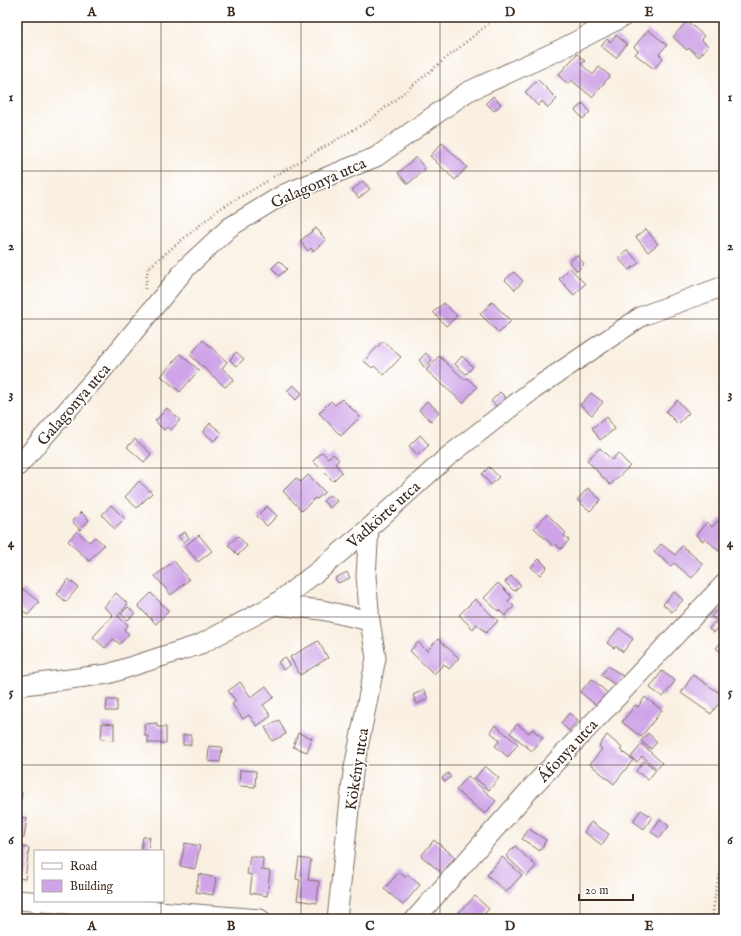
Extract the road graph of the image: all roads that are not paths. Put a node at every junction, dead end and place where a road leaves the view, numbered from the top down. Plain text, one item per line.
1 (623, 17) edge
2 (724, 286) edge
3 (17, 467) edge
4 (369, 528) junction
5 (724, 584) edge
6 (274, 604) junction
7 (370, 621) junction
8 (17, 686) edge
9 (17, 900) edge
10 (34, 901) edge
11 (43, 902) edge
12 (260, 919) edge
13 (337, 919) edge
14 (415, 919) edge

1 - 3 street, Galagonya utca
2 - 4 street, Vadkörte utca
4 - 6 street, Vadkörte utca
4 - 7 street, Kökény utca
5 - 14 street, Áfonya utca
6 - 7 street
6 - 8 street, Vadkörte utca
7 - 13 street, Kökény utca
9 - 10 street
11 - 12 street

